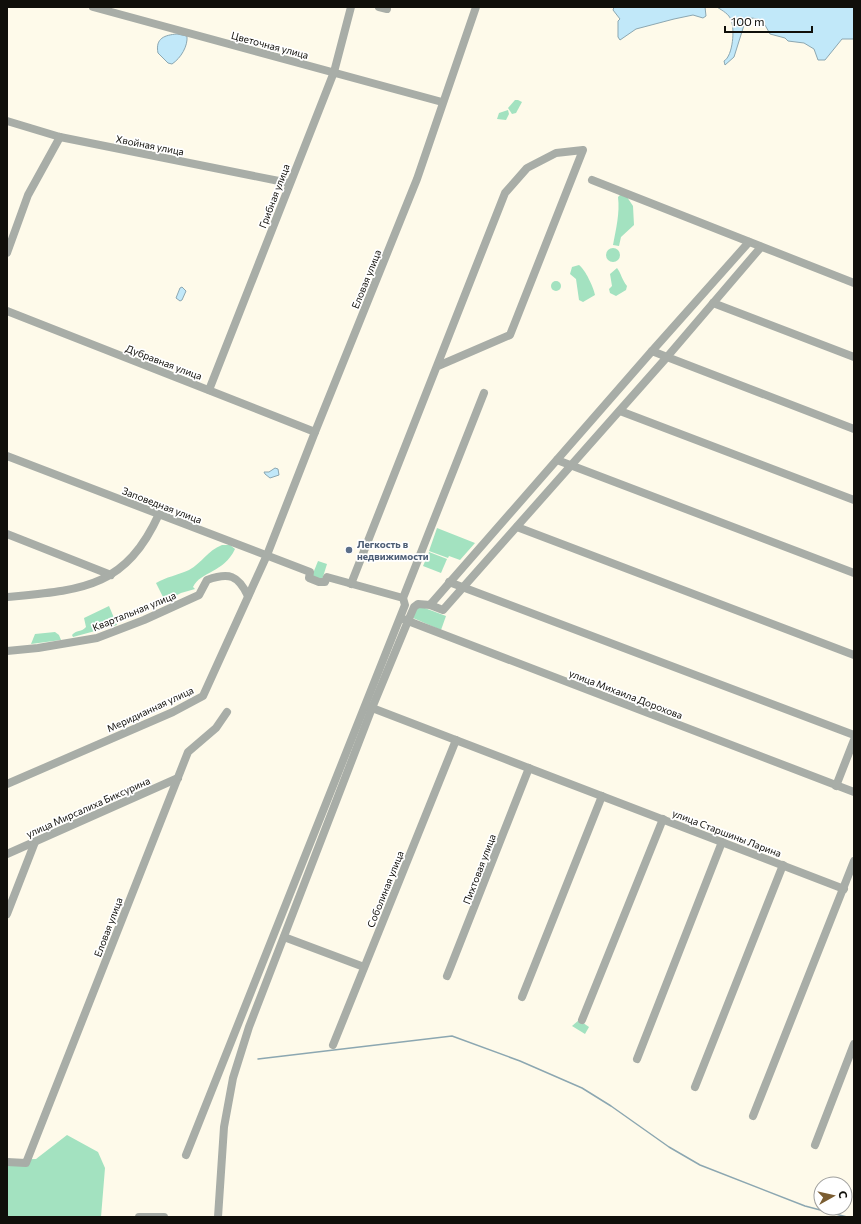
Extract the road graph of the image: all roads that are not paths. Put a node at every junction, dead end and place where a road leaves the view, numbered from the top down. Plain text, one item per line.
1 (93, 7) edge
2 (351, 7) edge
3 (476, 7) edge
4 (334, 72) junction
5 (442, 102) junction
6 (7, 121) edge
7 (60, 137) junction
8 (592, 180) dead end
9 (289, 184) junction
10 (749, 242) junction
11 (761, 247) junction
12 (7, 253) edge
13 (854, 283) edge
14 (713, 303) junction
15 (7, 311) edge
16 (652, 351) junction
17 (667, 357) junction
18 (854, 357) edge
19 (438, 366) junction
20 (209, 390) junction
21 (484, 393) dead end
22 (620, 411) junction
23 (854, 429) edge
24 (314, 432) junction
25 (7, 456) edge
26 (557, 460) junction
27 (571, 465) junction
28 (854, 500) edge
29 (160, 514) junction
30 (517, 527) junction
31 (7, 534) edge
32 (267, 555) junction
33 (854, 573) edge
34 (111, 575) junction
35 (450, 582) junction
36 (351, 584) junction
37 (464, 588) junction
38 (248, 596) junction
39 (7, 597) edge
40 (403, 598) junction
41 (430, 605) junction
42 (404, 620) junction
43 (7, 651) edge
44 (854, 655) edge
45 (368, 706) junction
46 (228, 712) dead end
47 (854, 735) edge
48 (456, 740) junction
49 (854, 740) edge
50 (529, 768) junction
51 (178, 778) junction
52 (7, 784) edge
53 (836, 786) junction
54 (854, 792) edge
55 (602, 796) junction
56 (663, 819) junction
57 (35, 842) junction
58 (722, 842) junction
59 (7, 854) edge
60 (854, 861) edge
61 (783, 866) junction
62 (844, 889) junction
63 (7, 914) edge
64 (284, 937) junction
65 (364, 967) junction
66 (447, 976) dead end
67 (522, 997) dead end
68 (582, 1020) dead end
69 (854, 1044) edge
70 (333, 1045) dead end
71 (228, 1047) junction
72 (241, 1052) junction
73 (637, 1059) dead end
74 (695, 1087) dead end
75 (753, 1116) dead end
76 (815, 1145) dead end
77 (186, 1156) dead end
78 (7, 1162) edge
79 (139, 1217) edge
80 (164, 1217) edge
81 (218, 1217) edge

1 - 4 street, Цветочная улица
2 - 4 street, Грибная улица
3 - 5 street, Еловая улица
4 - 5 street, Цветочная улица
4 - 9 street, Грибная улица
5 - 24 street, Еловая улица
6 - 7 street, Хвойная улица
7 - 9 street, Хвойная улица
7 - 12 street
8 - 10 street
9 - 20 street, Грибная улица
10 - 11 street
10 - 16 street
11 - 13 street
11 - 14 street
14 - 17 street
14 - 18 street
15 - 20 street, Дубравная улица
16 - 17 street
16 - 26 street
17 - 22 street
17 - 23 street
19 - 19 street
19 - 36 street
20 - 24 street, Дубравная улица
21 - 40 street
22 - 27 street
22 - 28 street
24 - 32 street, Еловая улица
25 - 29 street, Заповедная улица
26 - 27 street
26 - 35 street
27 - 30 street
27 - 33 street
29 - 32 street, Заповедная улица
29 - 34 street
30 - 37 street
30 - 44 street
31 - 34 street
32 - 36 street, Заповедная улица
32 - 38 street, Меридианная улица
34 - 39 street
35 - 37 street
35 - 41 street
36 - 40 street
37 - 41 street
37 - 47 street
38 - 43 street, Квартальная улица
38 - 52 street, Меридианная улица
40 - 42 street
41 - 42 street
42 - 45 street
42 - 53 street, улица Михаила Дорохова
45 - 48 street, улица Старшины Ларина
45 - 64 street
45 - 71 street
46 - 51 street, Еловая улица
48 - 50 street, улица Старшины Ларина
48 - 65 street, Соболиная улица
49 - 53 street
50 - 55 street, улица Старшины Ларина
50 - 66 street, Пихтовая улица
51 - 57 street, улица Мирсалиха Биксурина
51 - 78 street, Еловая улица
53 - 54 street, улица Михаила Дорохова
55 - 56 street, улица Старшины Ларина
55 - 67 street
56 - 58 street, улица Старшины Ларина
56 - 68 street
57 - 59 street, улица Мирсалиха Биксурина
57 - 63 street
58 - 61 street, улица Старшины Ларина
58 - 73 street
60 - 62 street
61 - 62 street, улица Старшины Ларина
61 - 74 street
62 - 75 street
64 - 65 street
64 - 72 street
65 - 70 street, Соболиная улица
69 - 76 street
71 - 72 street
71 - 77 street
72 - 81 street
79 - 80 street

